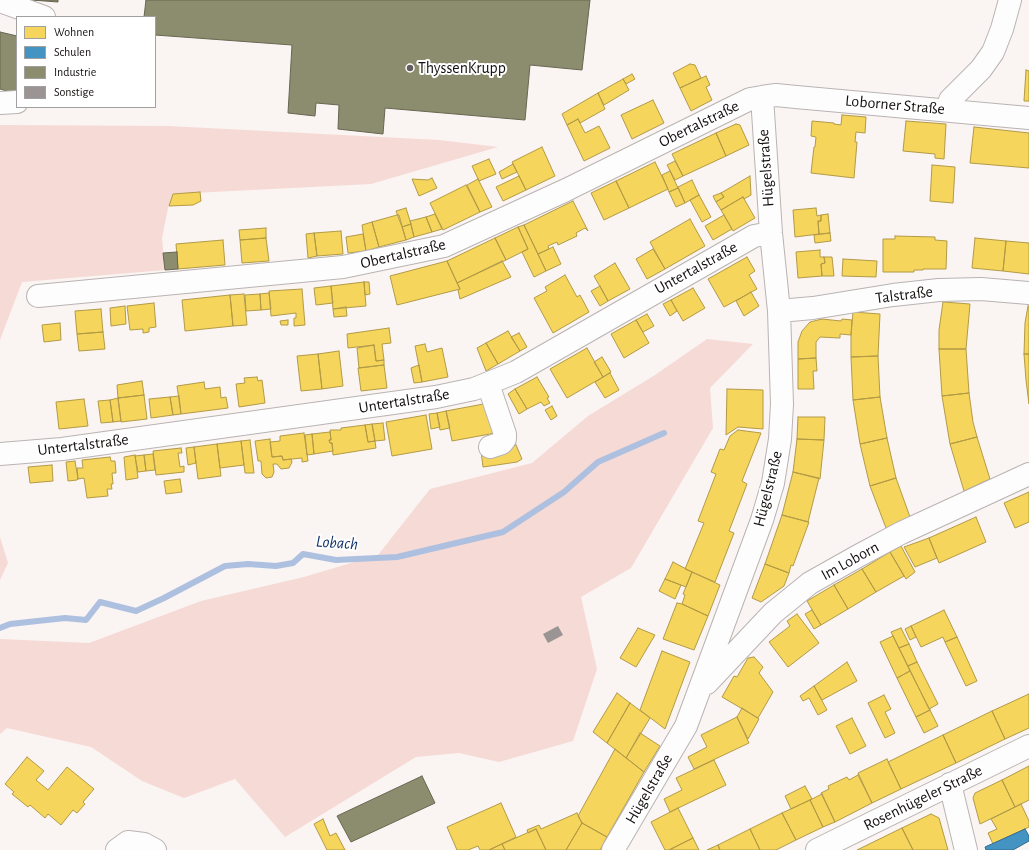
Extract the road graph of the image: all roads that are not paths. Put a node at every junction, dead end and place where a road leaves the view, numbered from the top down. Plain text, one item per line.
1 (1010, 0) edge
2 (0, 1) edge
3 (39, 16) edge
4 (762, 97) junction
5 (16, 102) edge
6 (0, 103) edge
7 (948, 110) junction
8 (1029, 118) edge
9 (771, 233) junction
10 (1029, 294) edge
11 (38, 296) dead end
12 (779, 311) junction
13 (488, 384) junction
14 (490, 447) dead end
15 (0, 454) edge
16 (1029, 474) edge
17 (701, 689) junction
18 (1029, 746) edge
19 (950, 784) junction
20 (117, 850) edge
21 (155, 850) edge
22 (613, 850) edge
23 (817, 850) edge
24 (966, 850) edge

1 - 7 street
2 - 3 street
4 - 7 street, Loborner Straße
4 - 9 street, Hügelstraße
4 - 11 street, Obertalstraße
5 - 6 street
7 - 8 street, Loborner Straße
9 - 12 street, Hügelstraße
9 - 13 street, Untertalstraße
10 - 12 street, Talstraße
12 - 17 street, Hügelstraße
13 - 14 street
13 - 15 street, Untertalstraße
16 - 17 street, Im Loborn
17 - 22 street, Hügelstraße
18 - 19 street, Rosenhügeler Straße
19 - 23 street, Rosenhügeler Straße
19 - 24 street
20 - 21 street

